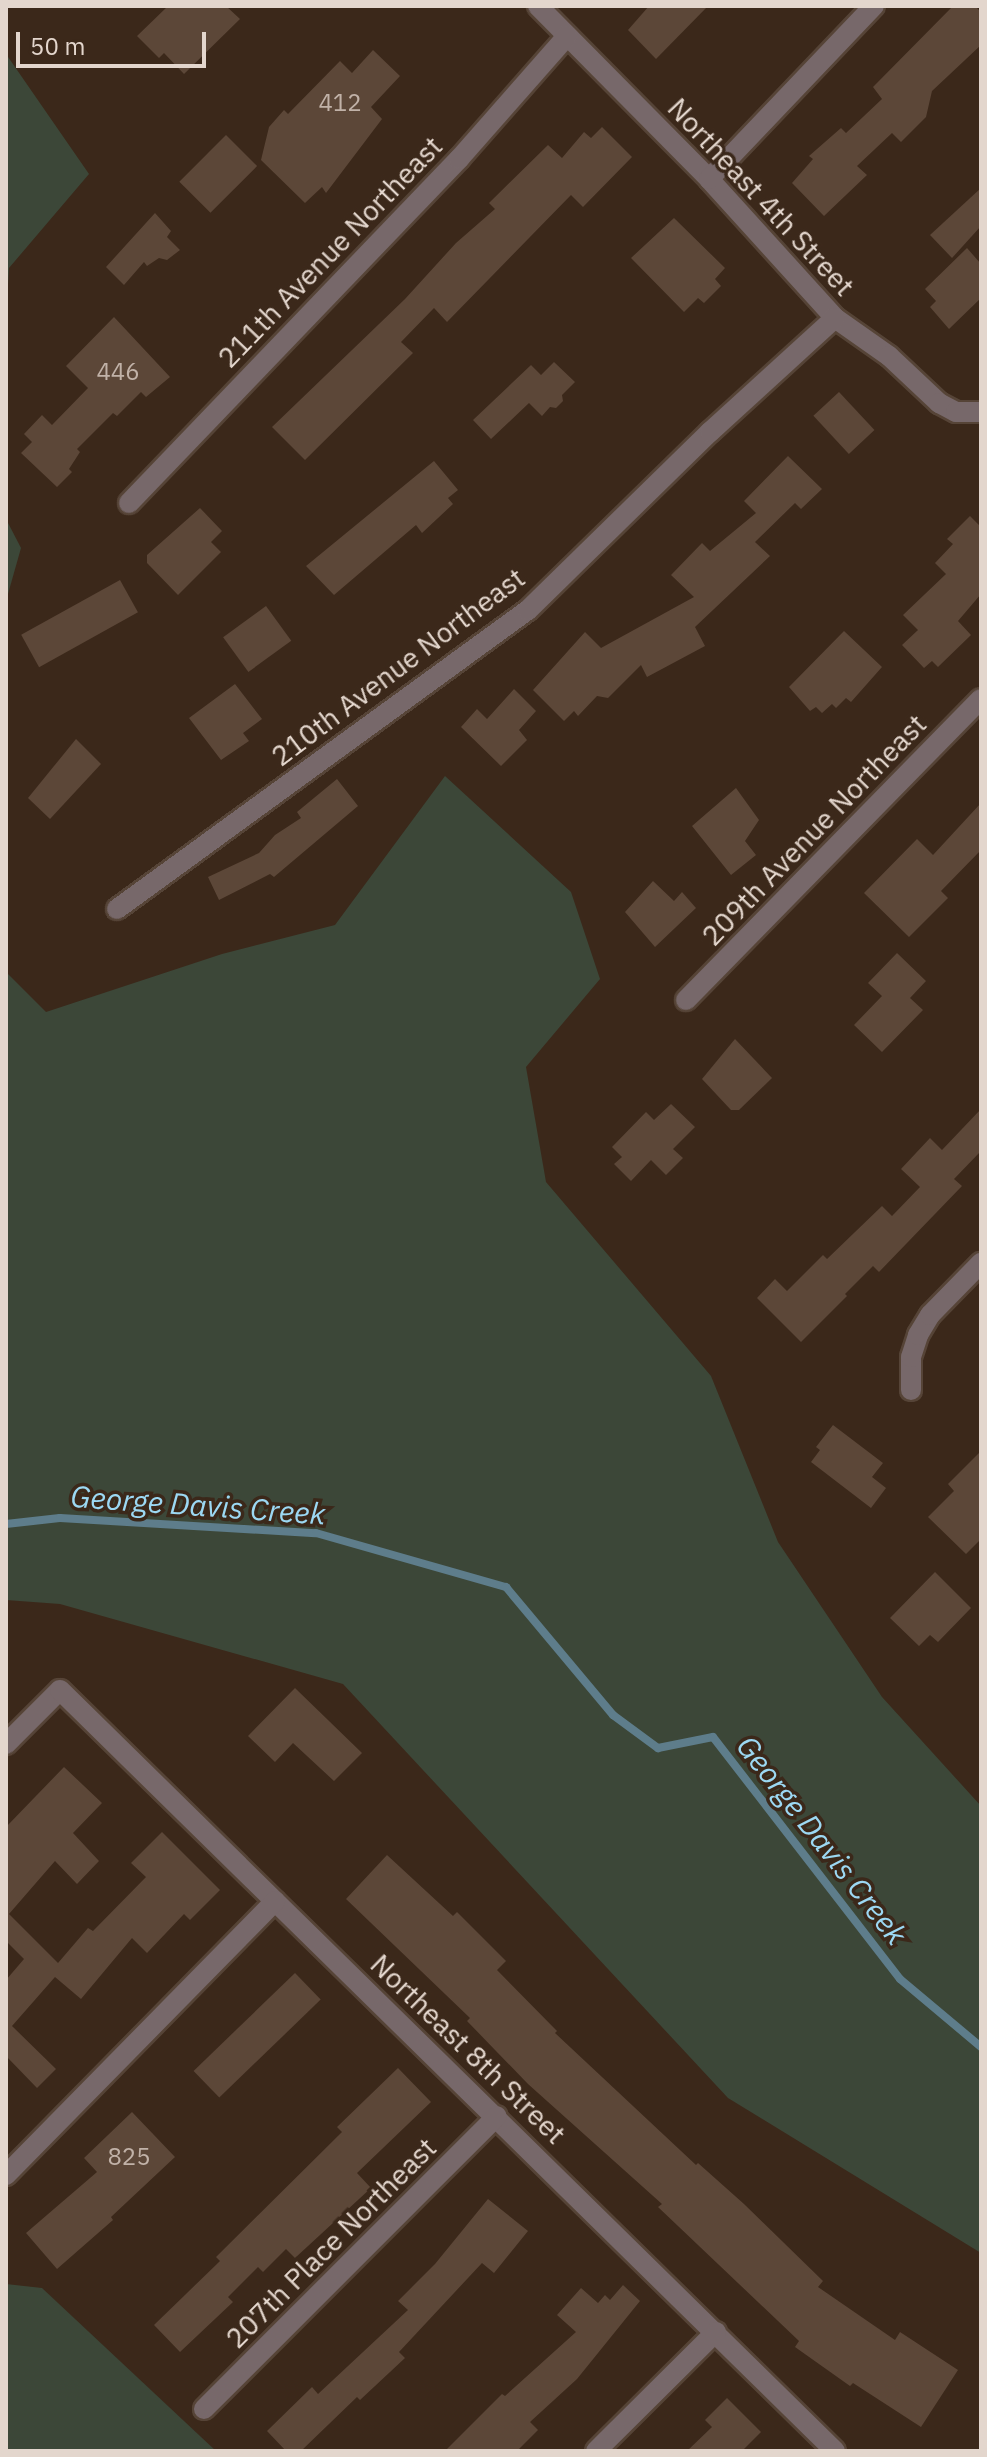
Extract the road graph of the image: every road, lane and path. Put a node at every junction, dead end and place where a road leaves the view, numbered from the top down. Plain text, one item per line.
1 (538, 6) edge
2 (874, 6) edge
3 (567, 36) junction
4 (709, 179) junction
5 (835, 318) junction
6 (981, 412) edge
7 (129, 503) dead end
8 (981, 699) edge
9 (117, 909) dead end
10 (686, 1000) dead end
11 (981, 1263) edge
12 (911, 1390) dead end
13 (6, 1744) edge
14 (275, 1901) junction
15 (497, 2116) junction
16 (6, 2175) edge
17 (716, 2332) junction
18 (204, 2409) dead end
19 (596, 2451) edge
20 (835, 2451) edge

1 - 3 street, Northeast 4th Street
2 - 4 street
3 - 4 street, Northeast 4th Street
3 - 7 street, 211th Avenue Northeast
4 - 5 street, Northeast 4th Street
5 - 6 street, Northeast 4th Street
5 - 9 street, 210th Avenue Northeast
8 - 10 street, 209th Avenue Northeast
11 - 12 street
13 - 14 street, Northeast 8th Street
14 - 15 street, Northeast 8th Street
14 - 16 street
15 - 17 street, Northeast 8th Street
15 - 18 street, 207th Place Northeast
17 - 19 street
17 - 20 street, Northeast 8th Street

